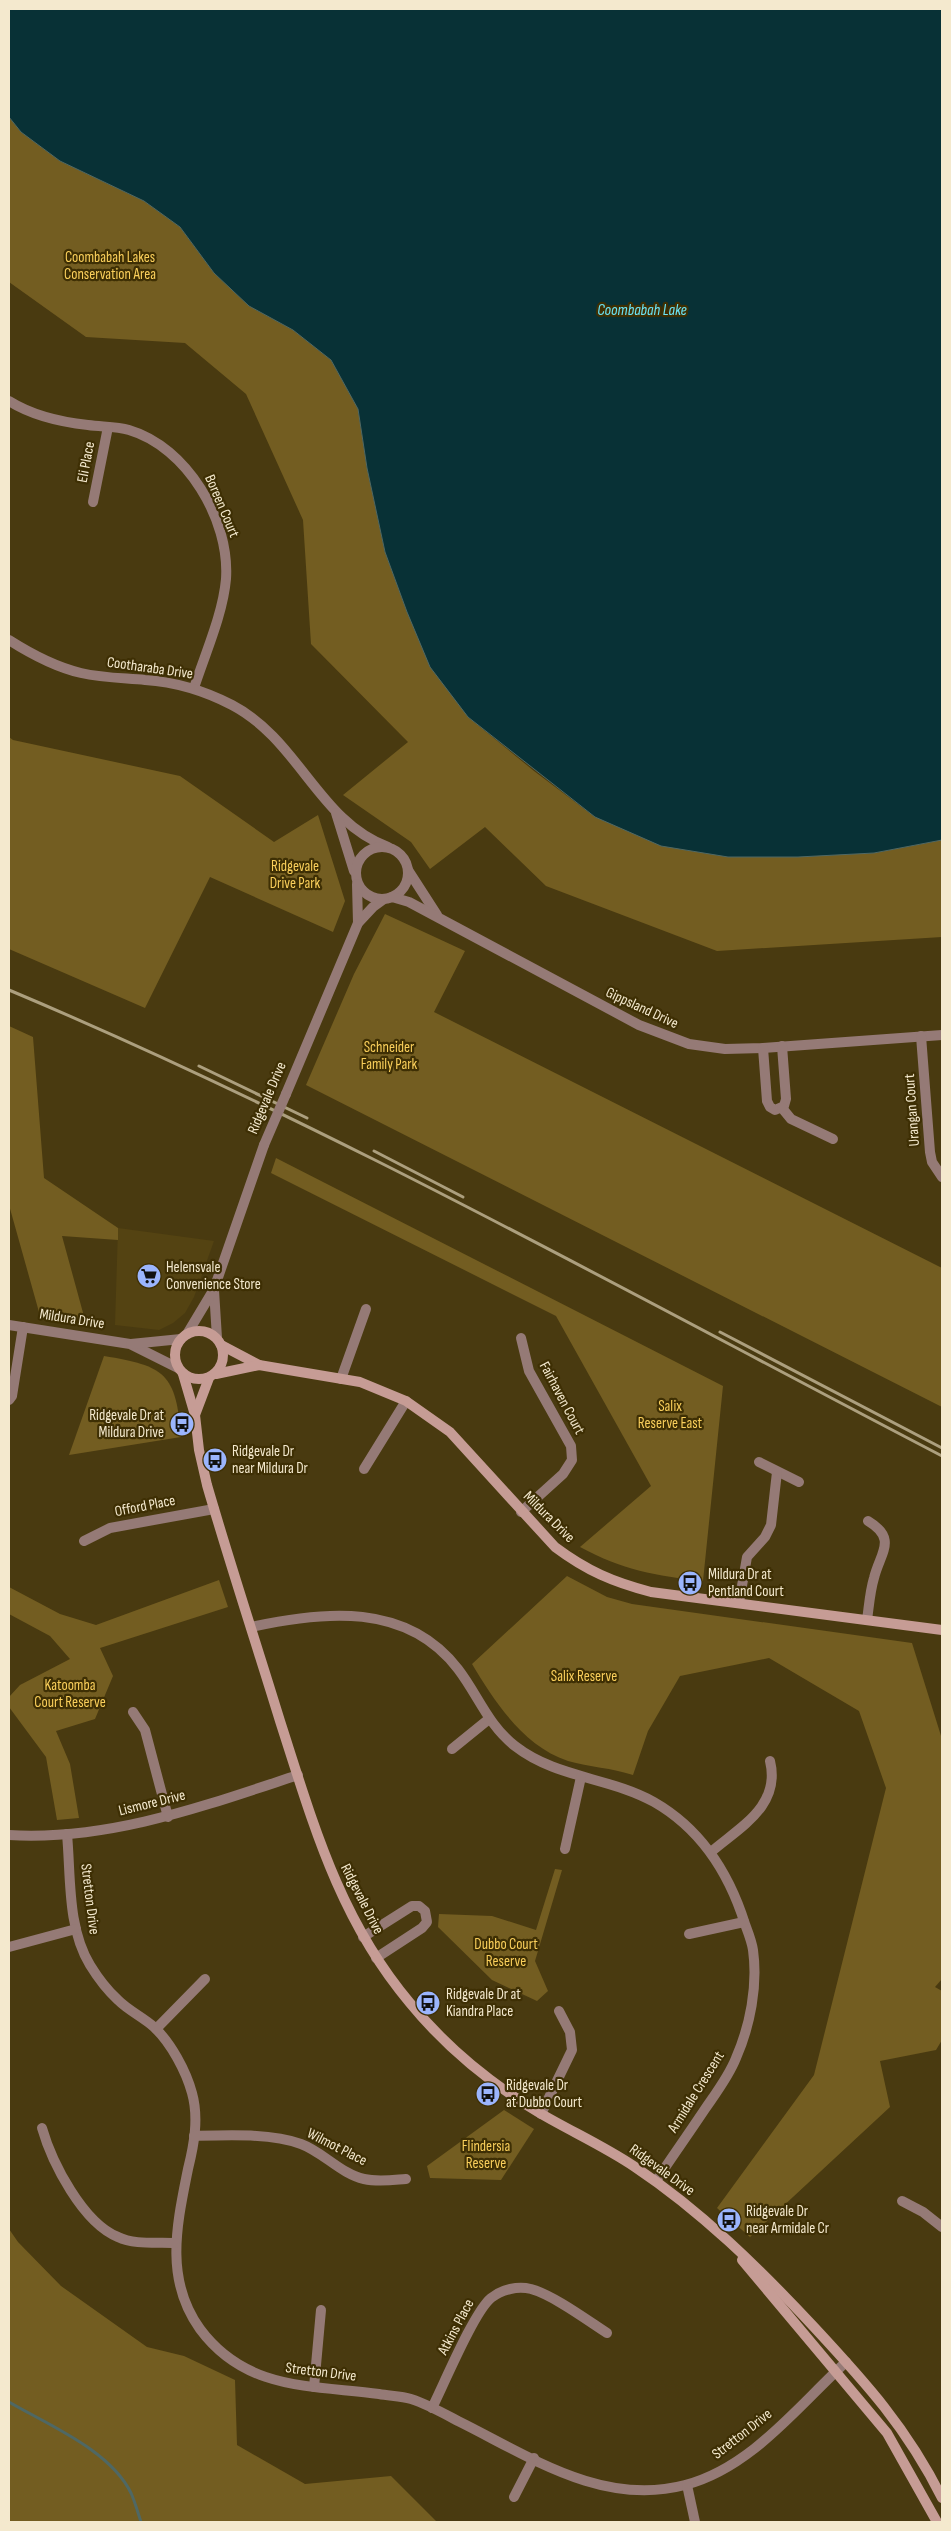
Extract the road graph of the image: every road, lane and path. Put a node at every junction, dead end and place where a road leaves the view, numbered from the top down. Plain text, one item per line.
1 (9, 401) edge
2 (108, 427) junction
3 (93, 502) dead end
4 (9, 640) edge
5 (194, 688) junction
6 (336, 812) junction
7 (388, 847) junction
8 (408, 870) junction
9 (356, 879) junction
10 (388, 898) junction
11 (439, 918) junction
12 (358, 923) junction
13 (942, 1035) edge
14 (921, 1036) junction
15 (782, 1046) junction
16 (763, 1048) junction
17 (782, 1108) junction
18 (833, 1139) dead end
19 (942, 1177) edge
20 (214, 1289) junction
21 (366, 1309) dead end
22 (9, 1325) edge
23 (23, 1327) junction
24 (184, 1337) junction
25 (521, 1338) dead end
26 (219, 1342) junction
27 (130, 1344) junction
28 (259, 1365) junction
29 (181, 1371) junction
30 (212, 1376) junction
31 (341, 1378) junction
32 (9, 1400) edge
33 (406, 1401) junction
34 (195, 1415) junction
35 (759, 1462) dead end
36 (364, 1468) dead end
37 (778, 1472) junction
38 (799, 1482) dead end
39 (214, 1509) junction
40 (521, 1512) junction
41 (868, 1521) dead end
42 (84, 1542) dead end
43 (738, 1603) junction
44 (867, 1620) junction
45 (251, 1627) junction
46 (942, 1630) edge
47 (133, 1712) dead end
48 (489, 1719) junction
49 (452, 1749) dead end
50 (770, 1761) dead end
51 (298, 1775) junction
52 (581, 1777) junction
53 (168, 1817) junction
54 (67, 1834) junction
55 (9, 1835) edge
56 (565, 1849) dead end
57 (711, 1852) junction
58 (744, 1922) junction
59 (76, 1929) junction
60 (689, 1934) dead end
61 (363, 1937) junction
62 (9, 1947) edge
63 (376, 1958) junction
64 (205, 1980) dead end
65 (559, 2011) dead end
66 (156, 2029) junction
67 (541, 2114) junction
68 (42, 2128) dead end
69 (194, 2136) junction
70 (406, 2179) dead end
71 (656, 2181) junction
72 (902, 2201) dead end
73 (942, 2227) edge
74 (727, 2242) junction
75 (175, 2243) junction
76 (321, 2310) dead end
77 (607, 2333) dead end
78 (846, 2362) junction
79 (835, 2372) junction
80 (314, 2387) junction
81 (432, 2408) junction
82 (534, 2458) junction
83 (928, 2470) junction
84 (687, 2485) junction
85 (942, 2487) edge
86 (514, 2497) dead end
87 (942, 2498) edge
88 (695, 2522) edge
89 (937, 2522) edge

1 - 2 street, Boreen Court
2 - 3 street, Eli Place
2 - 5 street, Boreen Court
4 - 5 street, Cootharaba Drive
5 - 6 street, Cootharaba Drive
6 - 7 street, Cootharaba Drive
6 - 9 street, Cootharaba Drive
7 - 8 street
7 - 9 street
8 - 10 street
8 - 11 street, Gippsland Drive
9 - 10 street
9 - 12 street, Ridgevale Drive
10 - 11 street, Gippsland Drive
10 - 12 street, Ridgevale Drive
11 - 16 street, Gippsland Drive
12 - 20 street, Ridgevale Drive, bridge
13 - 14 street, Gippsland Drive
14 - 15 street, Gippsland Drive
14 - 19 street, Urangan Court
15 - 16 street, Gippsland Drive
15 - 17 street
16 - 17 street
17 - 18 street
20 - 24 street, Ridgevale Drive
20 - 26 street, Ridgevale Drive
21 - 31 street
22 - 23 street, Mildura Drive
23 - 27 street, Mildura Drive
23 - 32 street
24 - 26 street
24 - 27 street, Mildura Drive
24 - 29 street
25 - 40 street, Fairhaven Court
26 - 28 street, Mildura Drive
26 - 30 street
27 - 29 street, Mildura Drive
28 - 30 street, Mildura Drive
28 - 31 street, Mildura Drive
29 - 30 street
29 - 34 street, Ridgevale Drive
30 - 34 street, Ridgevale Drive
31 - 33 street, Mildura Drive
33 - 36 street
33 - 40 street, Mildura Drive
34 - 39 street, Ridgevale Drive
35 - 37 street
37 - 38 street
37 - 43 street
39 - 42 street, Offord Place
39 - 45 street, Ridgevale Drive
40 - 43 street, Mildura Drive
41 - 44 street
43 - 44 street, Mildura Drive
44 - 46 street, Mildura Drive
45 - 48 street, Armidale Crescent
45 - 51 street, Ridgevale Drive
47 - 53 street
48 - 49 street
48 - 52 street, Armidale Crescent
50 - 57 street
51 - 53 street, Lismore Drive
51 - 61 street, Ridgevale Drive
52 - 56 street
52 - 57 street, Armidale Crescent
53 - 54 street, Lismore Drive
54 - 55 street, Lismore Drive
54 - 59 street, Stretton Drive
57 - 58 street, Armidale Crescent
58 - 60 street
58 - 71 street, Armidale Crescent
59 - 62 street
59 - 66 street, Stretton Drive
61 - 63 street, Ridgevale Drive
61 - 63 street
63 - 67 street, Ridgevale Drive
64 - 66 street
65 - 67 street
66 - 69 street, Stretton Drive
67 - 71 street, Ridgevale Drive
68 - 75 street
69 - 70 street, Wilmot Place
69 - 75 street, Stretton Drive
71 - 74 street, Ridgevale Drive
72 - 73 street
74 - 78 street, Ridgevale Drive
74 - 79 street, Ridgevale Drive
75 - 80 street, Stretton Drive
76 - 80 street
77 - 81 street, Atkins Place
78 - 79 street, Stretton Drive
78 - 83 street, Ridgevale Drive
79 - 84 street, Stretton Drive
79 - 89 street, Ridgevale Drive
80 - 81 street, Stretton Drive
81 - 82 street, Stretton Drive
82 - 84 street, Stretton Drive
82 - 86 street
83 - 85 street
83 - 87 street, Ridgevale Drive
84 - 88 street

